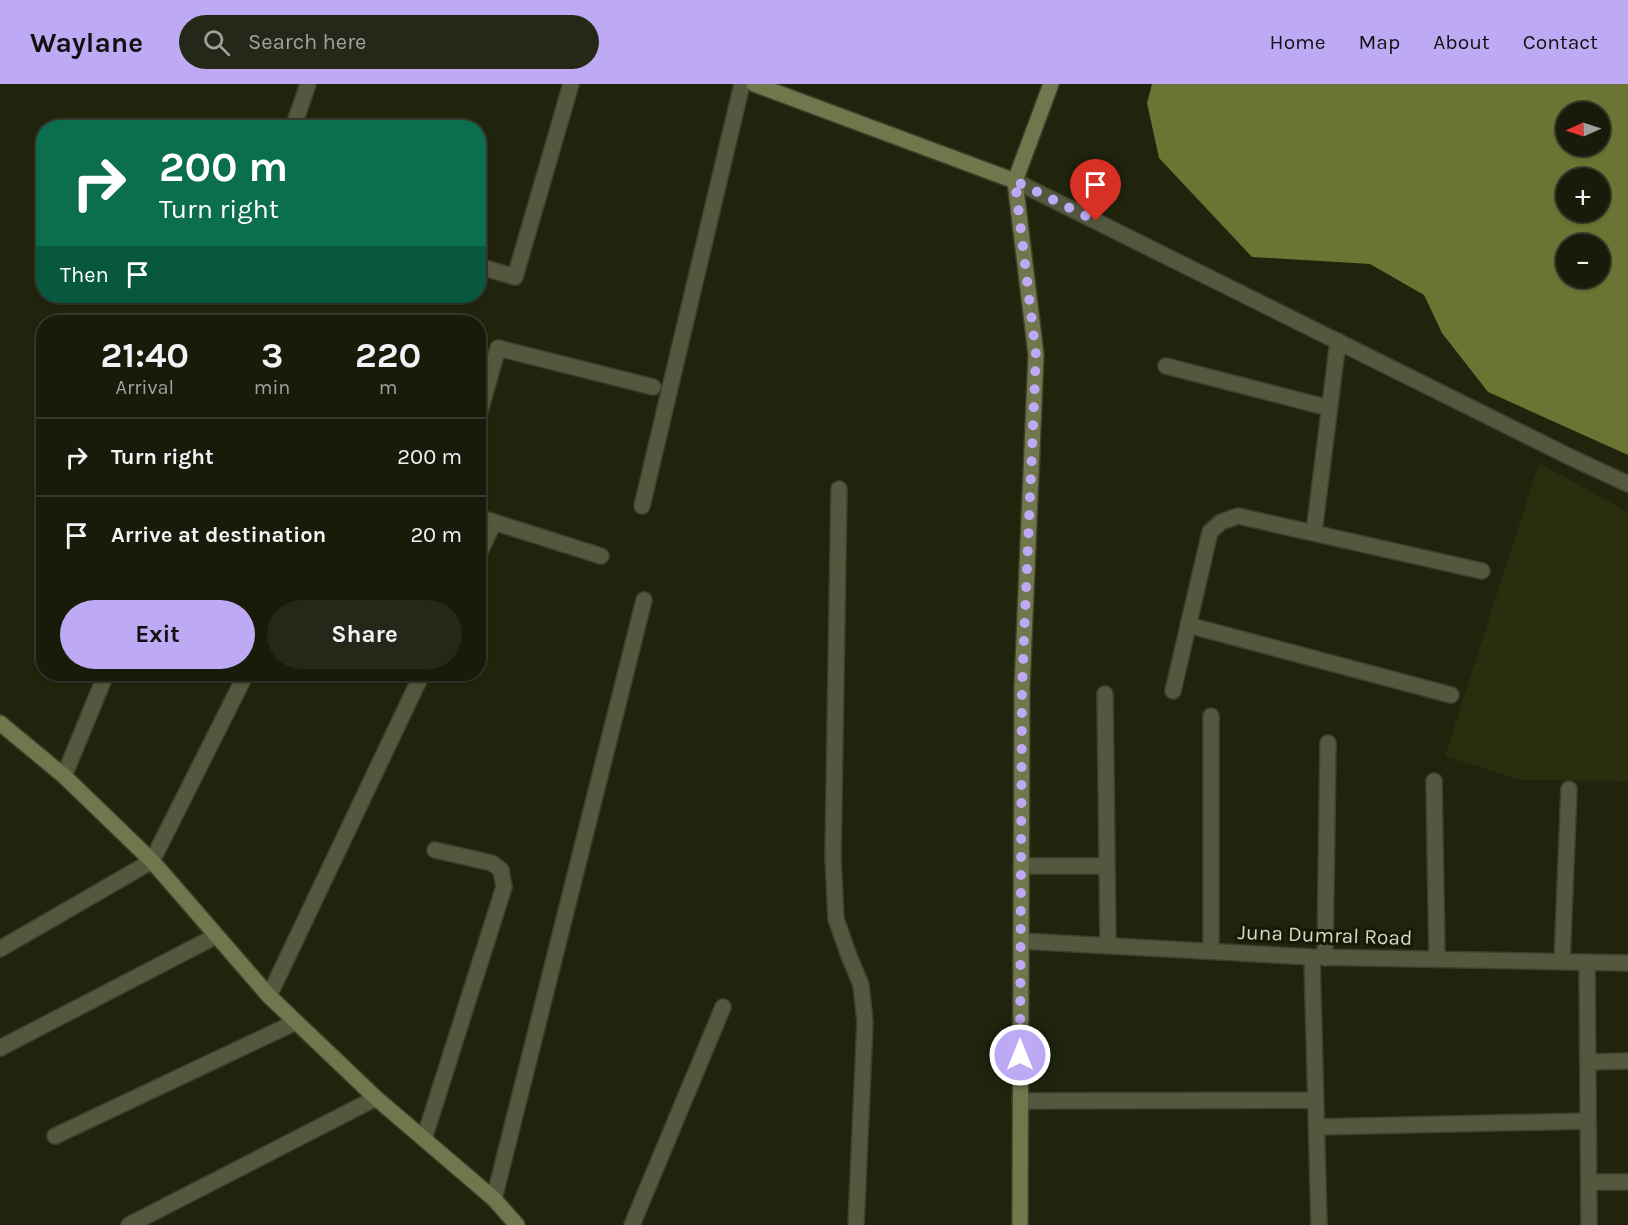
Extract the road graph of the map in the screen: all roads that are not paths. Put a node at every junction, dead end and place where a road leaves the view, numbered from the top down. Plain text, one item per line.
1 (308, 84) edge
2 (571, 84) edge
3 (742, 84) edge
4 (754, 84) edge
5 (1051, 84) edge
6 (296, 120) edge
7 (1015, 181) junction
8 (486, 268) edge
9 (1338, 341) junction
10 (1166, 366) dead end
11 (653, 387) dead end
12 (486, 390) edge
13 (1329, 408) junction
14 (1628, 484) edge
15 (839, 489) dead end
16 (642, 506) dead end
17 (486, 520) edge
18 (494, 522) junction
19 (1314, 532) junction
20 (486, 539) edge
21 (601, 556) dead end
22 (1482, 571) dead end
23 (644, 600) dead end
24 (1188, 625) junction
25 (103, 681) edge
26 (243, 681) edge
27 (419, 681) edge
28 (1173, 691) dead end
29 (1105, 694) dead end
30 (1451, 695) dead end
31 (1211, 716) dead end
32 (4, 731) edge
33 (1328, 743) dead end
34 (64, 776) junction
35 (1434, 781) dead end
36 (1569, 789) dead end
37 (435, 850) dead end
38 (153, 861) junction
39 (1021, 866) junction
40 (1107, 866) junction
41 (216, 936) junction
42 (1021, 941) junction
43 (1108, 945) junction
44 (0, 949) edge
45 (1211, 951) junction
46 (1318, 957) junction
47 (1437, 959) junction
48 (1562, 962) junction
49 (1587, 962) junction
50 (1628, 963) edge
51 (269, 996) junction
52 (723, 1007) dead end
53 (296, 1022) junction
54 (0, 1048) edge
55 (1628, 1061) edge
56 (1588, 1062) junction
57 (376, 1098) junction
58 (1316, 1100) junction
59 (1020, 1101) junction
60 (1588, 1122) junction
61 (1316, 1127) junction
62 (55, 1136) dead end
63 (423, 1139) junction
64 (1589, 1182) junction
65 (1628, 1182) edge
66 (494, 1199) junction
67 (129, 1225) edge
68 (518, 1225) edge
69 (632, 1225) edge
70 (856, 1225) edge
71 (1020, 1225) edge
72 (1319, 1225) edge
73 (1589, 1225) edge

1 - 6 street
2 - 8 street
3 - 16 street
4 - 7 main road
5 - 7 main road
7 - 9 street
7 - 39 main road
9 - 13 street
9 - 14 street
10 - 13 street
11 - 12 street
13 - 19 street
15 - 70 street
17 - 18 street
18 - 20 street
18 - 21 street
19 - 22 street
19 - 24 street
23 - 66 street
24 - 28 street
24 - 30 street
25 - 34 street
26 - 38 street
27 - 51 street
29 - 40 street
31 - 45 street
32 - 34 main road
33 - 46 street
34 - 38 main road
35 - 47 street
36 - 48 street
37 - 63 street
38 - 41 main road
38 - 44 street
39 - 40 street
39 - 42 main road
40 - 43 street
41 - 51 main road
41 - 54 street
42 - 43 street, Juna Dumral Road
42 - 59 main road
43 - 45 street, Juna Dumral Road
45 - 46 street, Juna Dumral Road
46 - 47 street, Juna Dumral Road
46 - 58 street
47 - 48 street, Juna Dumral Road
48 - 49 street, Juna Dumral Road
49 - 50 street, Juna Dumral Road
49 - 56 street
51 - 53 main road
52 - 69 street
53 - 57 main road
53 - 62 street
55 - 56 street
56 - 60 street
57 - 63 main road
57 - 67 street
58 - 59 street
58 - 61 street
59 - 71 main road
60 - 61 street
60 - 64 street
61 - 72 street
63 - 66 main road
64 - 65 street
64 - 73 street
66 - 68 main road

